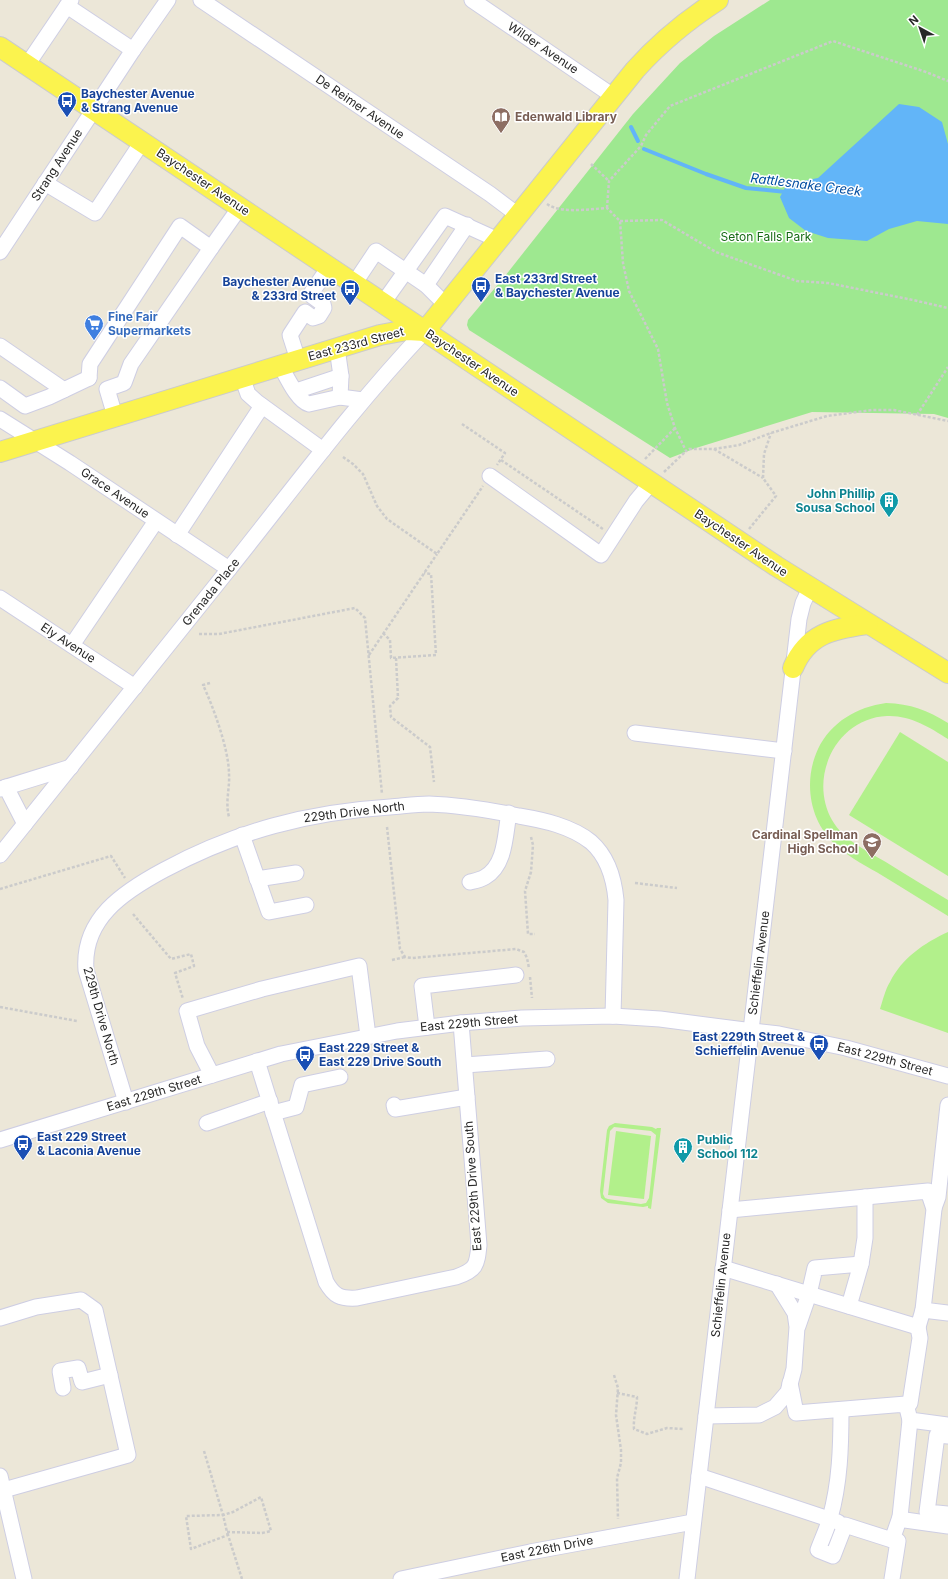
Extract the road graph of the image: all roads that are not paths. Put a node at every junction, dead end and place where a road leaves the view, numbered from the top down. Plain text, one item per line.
1 (168, 0) edge
2 (201, 0) edge
3 (472, 0) edge
4 (718, 0) edge
5 (69, 3) edge
6 (0, 47) edge
7 (132, 50) junction
8 (27, 65) junction
9 (613, 96) junction
10 (93, 109) junction
11 (142, 142) junction
12 (45, 183) junction
13 (240, 206) junction
14 (518, 215) junction
15 (467, 225) junction
16 (5, 235) edge
17 (498, 240) junction
18 (211, 248) junction
19 (0, 252) edge
20 (329, 267) junction
21 (405, 271) junction
22 (354, 284) junction
23 (426, 285) junction
24 (383, 303) junction
25 (446, 305) junction
26 (425, 331) junction
27 (0, 346) edge
28 (337, 348) junction
29 (289, 362) junction
30 (341, 376) junction
31 (242, 377) junction
32 (90, 378) junction
33 (0, 388) edge
34 (107, 389) junction
35 (64, 390) junction
36 (296, 391) junction
37 (340, 397) junction
38 (363, 400) junction
39 (262, 406) junction
40 (115, 416) junction
41 (0, 419) edge
42 (36, 441) junction
43 (323, 450) junction
44 (0, 452) edge
45 (490, 476) road end
46 (651, 483) junction
47 (156, 521) junction
48 (177, 535) junction
49 (229, 570) junction
50 (810, 588) junction
51 (0, 598) edge
52 (868, 624) junction
53 (72, 645) junction
54 (793, 668) junction
55 (948, 673) edge
56 (135, 687) junction
57 (635, 732) dead end
58 (784, 751) junction
59 (71, 767) junction
60 (3, 788) edge
61 (509, 813) junction
62 (25, 824) junction
63 (242, 835) junction
64 (0, 855) edge
65 (296, 873) dead end
66 (257, 879) junction
67 (470, 882) dead end
68 (306, 905) dead end
69 (516, 976) dead end
70 (612, 1016) junction
71 (461, 1022) junction
72 (427, 1027) junction
73 (751, 1031) junction
74 (368, 1036) junction
75 (547, 1059) dead end
76 (257, 1061) junction
77 (465, 1064) junction
78 (212, 1075) junction
79 (948, 1076) edge
80 (340, 1077) dead end
81 (467, 1097) junction
82 (126, 1102) junction
83 (394, 1105) dead end
84 (948, 1105) edge
85 (272, 1107) junction
86 (207, 1123) dead end
87 (0, 1140) edge
88 (865, 1197) junction
89 (934, 1209) junction
90 (730, 1210) junction
91 (861, 1264) junction
92 (723, 1268) junction
93 (776, 1284) junction
94 (809, 1294) junction
95 (849, 1306) junction
96 (923, 1310) junction
97 (948, 1313) edge
98 (0, 1318) edge
99 (918, 1326) junction
100 (797, 1327) junction
101 (110, 1375) junction
102 (790, 1383) junction
103 (63, 1388) dead end
104 (906, 1404) junction
105 (841, 1410) junction
106 (706, 1416) junction
107 (910, 1420) junction
108 (948, 1425) edge
109 (948, 1436) edge
110 (699, 1476) junction
111 (1, 1485) edge
112 (948, 1514) edge
113 (900, 1517) junction
114 (830, 1519) junction
115 (693, 1522) junction
116 (844, 1525) junction
117 (948, 1526) edge
118 (892, 1540) junction
119 (24, 1579) edge
120 (401, 1579) edge
121 (687, 1579) edge
122 (892, 1579) edge

1 - 7 street, Strang Avenue
2 - 14 street, De Reimer Avenue
3 - 9 street, Wilder Avenue
4 - 9 main road
5 - 7 street
5 - 8 street
6 - 8 main road, Baychester Avenue
7 - 10 street, Strang Avenue
8 - 10 main road, Baychester Avenue
9 - 14 main road
10 - 11 main road, Baychester Avenue
10 - 12 street, Strang Avenue
11 - 12 street
11 - 13 main road, Baychester Avenue
12 - 16 street, Strang Avenue
13 - 18 street
13 - 20 main road, Baychester Avenue
14 - 17 main road
15 - 17 street
15 - 21 street
15 - 23 street
16 - 19 street, Strang Avenue
17 - 25 main road
18 - 32 street
18 - 34 street
20 - 22 main road, Baychester Avenue
20 - 29 street
21 - 22 street
21 - 23 street
21 - 24 street
22 - 24 main road, Baychester Avenue
23 - 25 street
24 - 26 main road, Baychester Avenue
25 - 26 main road
26 - 28 main road, East 233rd Street
26 - 38 street, Grenada Place
26 - 46 main road, Baychester Avenue
27 - 35 street
28 - 29 main road, East 233rd Street
28 - 30 street
29 - 31 main road, East 233rd Street
29 - 36 street
30 - 36 street
30 - 37 street
31 - 39 street
31 - 40 main road, East 233rd Street
32 - 34 street
32 - 35 street
33 - 35 street
34 - 40 street
36 - 37 street
37 - 38 street
38 - 43 street, Grenada Place
39 - 43 street
39 - 48 street
40 - 42 main road, East 233rd Street
41 - 42 street, Grace Avenue
42 - 44 main road, East 233rd Street
42 - 47 street, Grace Avenue
43 - 49 street, Grenada Place
45 - 46 street
46 - 50 main road, Baychester Avenue
47 - 48 street, Grace Avenue
47 - 53 street
48 - 49 street, Grace Avenue
49 - 56 street, Grenada Place
50 - 52 main road, Baychester Avenue
50 - 54 street, Schieffelin Avenue
51 - 53 street, Ely Avenue
52 - 54 main road
52 - 55 main road, Baychester Avenue
53 - 56 street, Ely Avenue
54 - 58 street, Schieffelin Avenue
56 - 59 street, Grenada Place
57 - 58 street
58 - 73 street, Schieffelin Avenue
59 - 60 street
59 - 62 street, Grenada Place
60 - 62 street
61 - 63 street, 229th Drive North
61 - 67 street
61 - 70 street, 229th Drive North
62 - 64 street, Grenada Place
63 - 66 street
63 - 82 street, 229th Drive North
65 - 66 street
66 - 68 street
69 - 72 street
70 - 71 street, East 229th Street
70 - 73 street, East 229th Street
71 - 72 street, East 229th Street
71 - 77 street, East 229th Drive South
72 - 74 street, East 229th Street
73 - 79 street, East 229th Street
73 - 90 street, Schieffelin Avenue
74 - 76 street, East 229th Street
74 - 78 street
75 - 77 street
76 - 78 street, East 229th Street
76 - 85 street, East 229th Drive South
77 - 81 street, East 229th Drive South
78 - 82 street, East 229th Street
80 - 85 street
81 - 83 street
81 - 85 street, East 229th Drive South
82 - 87 street, East 229th Street
84 - 89 street
85 - 86 street
88 - 89 street
88 - 90 street
88 - 91 street
89 - 96 street
90 - 92 street, Schieffelin Avenue
91 - 94 street
91 - 95 street
92 - 93 street
92 - 106 street, Schieffelin Avenue
93 - 94 street
93 - 100 street
94 - 95 street
94 - 100 street
95 - 99 street
96 - 97 street
96 - 99 street
98 - 101 street
99 - 104 street
100 - 102 street
101 - 103 street
101 - 111 street
102 - 105 street
102 - 106 street
104 - 105 street
104 - 107 street
105 - 114 street
106 - 110 street, Schieffelin Avenue
107 - 108 street
107 - 113 street
109 - 112 street
110 - 114 street
110 - 115 street, Schieffelin Avenue
111 - 119 street
113 - 117 street
113 - 118 street
114 - 116 street
114 - 116 street
115 - 120 street, East 226th Drive
115 - 121 street, Schieffelin Avenue
116 - 118 street
118 - 122 street

